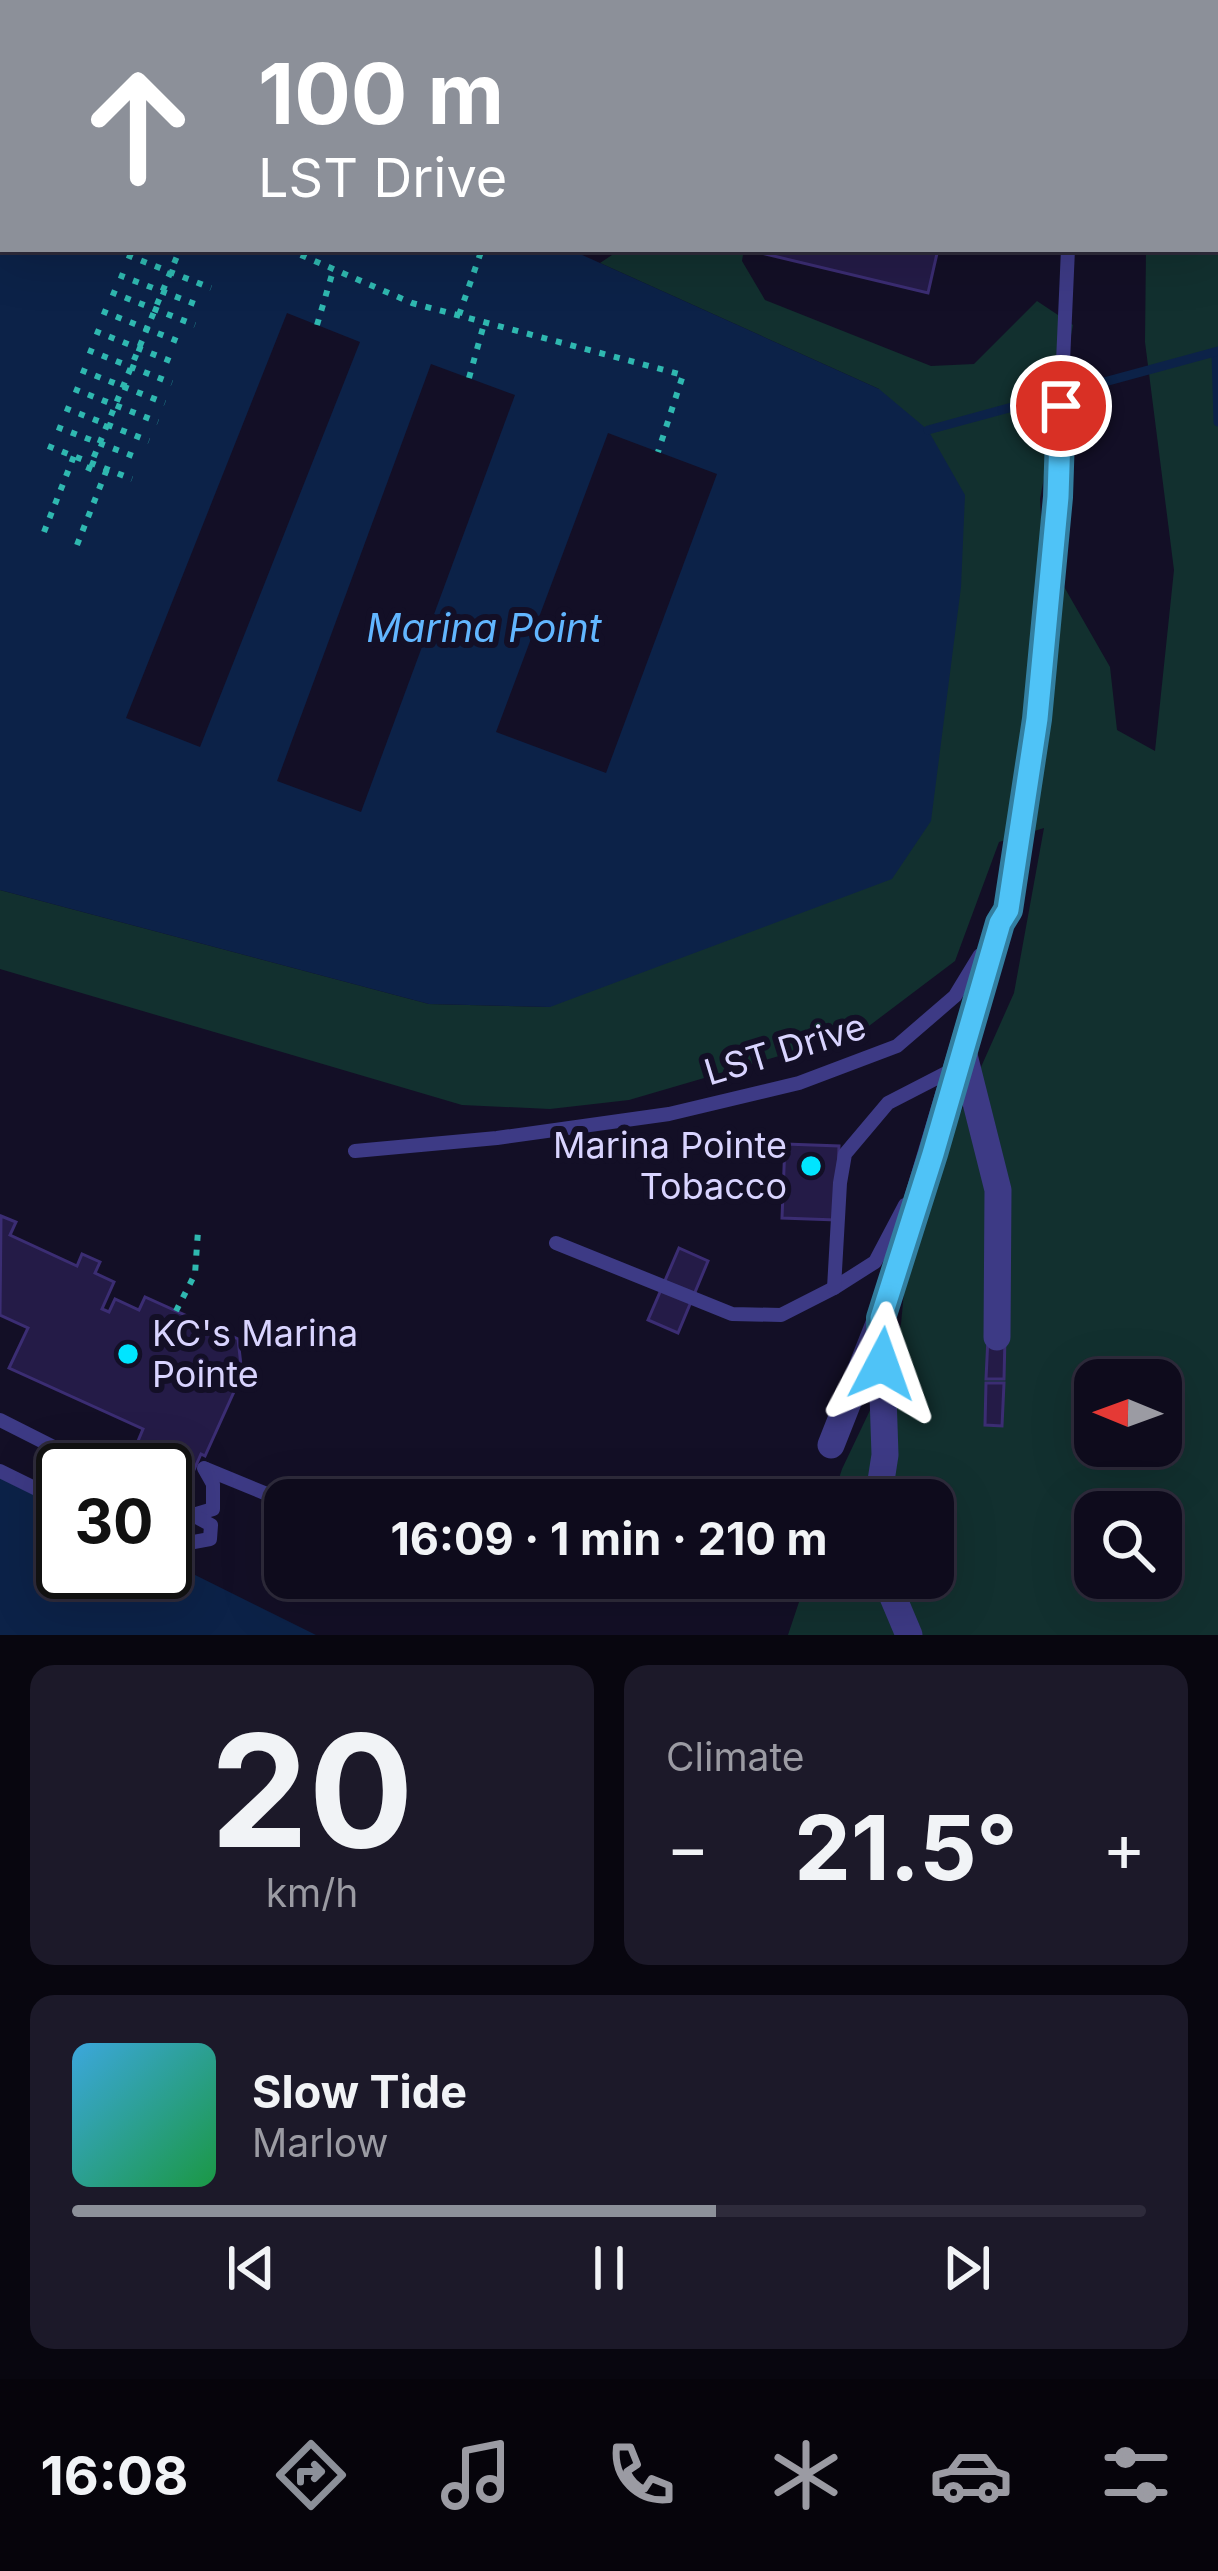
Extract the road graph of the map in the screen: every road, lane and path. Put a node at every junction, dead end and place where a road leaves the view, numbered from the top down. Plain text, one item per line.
1 (179, 252) edge
2 (294, 252) edge
3 (481, 252) edge
4 (1068, 252) edge
5 (127, 255) dead end
6 (334, 269) junction
7 (119, 275) dead end
8 (211, 288) dead end
9 (111, 292) dead end
10 (203, 308) dead end
11 (102, 310) dead end
12 (459, 315) junction
13 (485, 322) junction
14 (195, 325) dead end
15 (317, 325) dead end
16 (94, 331) dead end
17 (185, 344) dead end
18 (88, 350) dead end
19 (178, 364) dead end
20 (81, 370) dead end
21 (469, 378) dead end
22 (172, 383) dead end
23 (74, 388) dead end
24 (165, 403) dead end
25 (65, 408) dead end
26 (158, 422) dead end
27 (57, 427) dead end
28 (149, 441) dead end
29 (48, 446) dead end
30 (658, 452) dead end
31 (74, 456) junction
32 (141, 459) dead end
33 (107, 469) junction
34 (88, 471) dead end
35 (132, 479) dead end
36 (44, 532) dead end
37 (76, 545) dead end
38 (1000, 923) junction
39 (961, 1059) junction
40 (356, 1151) dead end
41 (933, 1154) junction
42 (198, 1231) dead end
43 (556, 1243) dead end
44 (834, 1288) junction
45 (176, 1311) dead end
46 (881, 1318) junction
47 (997, 1337) dead end
48 (0, 1420) edge
49 (46, 1443) edge
50 (831, 1445) dead end
51 (0, 1471) edge
52 (881, 1479) edge
53 (36, 1489) edge
54 (264, 1493) edge
55 (193, 1515) joint
56 (192, 1542) edge
57 (894, 1599) edge
58 (909, 1635) edge

1 - 34 path
2 - 6 path
3 - 12 path
4 - 38 lane, LST Drive
5 - 8 path
6 - 12 path
6 - 15 path
7 - 10 path
9 - 14 path
11 - 17 path
12 - 13 path
13 - 21 path
13 - 30 path
16 - 19 path
18 - 22 path
20 - 24 path
23 - 26 path
25 - 28 path
27 - 32 path
29 - 31 path
31 - 33 path
31 - 36 path
33 - 35 path
33 - 37 path
38 - 39 street
38 - 40 lane, LST Drive
39 - 41 street
39 - 44 lane
39 - 47 street
41 - 44 lane
41 - 46 street
42 - 45 path
43 - 44 lane
46 - 50 street
46 - 52 street
48 - 49 lane
51 - 53 lane
54 - 55 lane
55 - 56 lane
57 - 58 street

